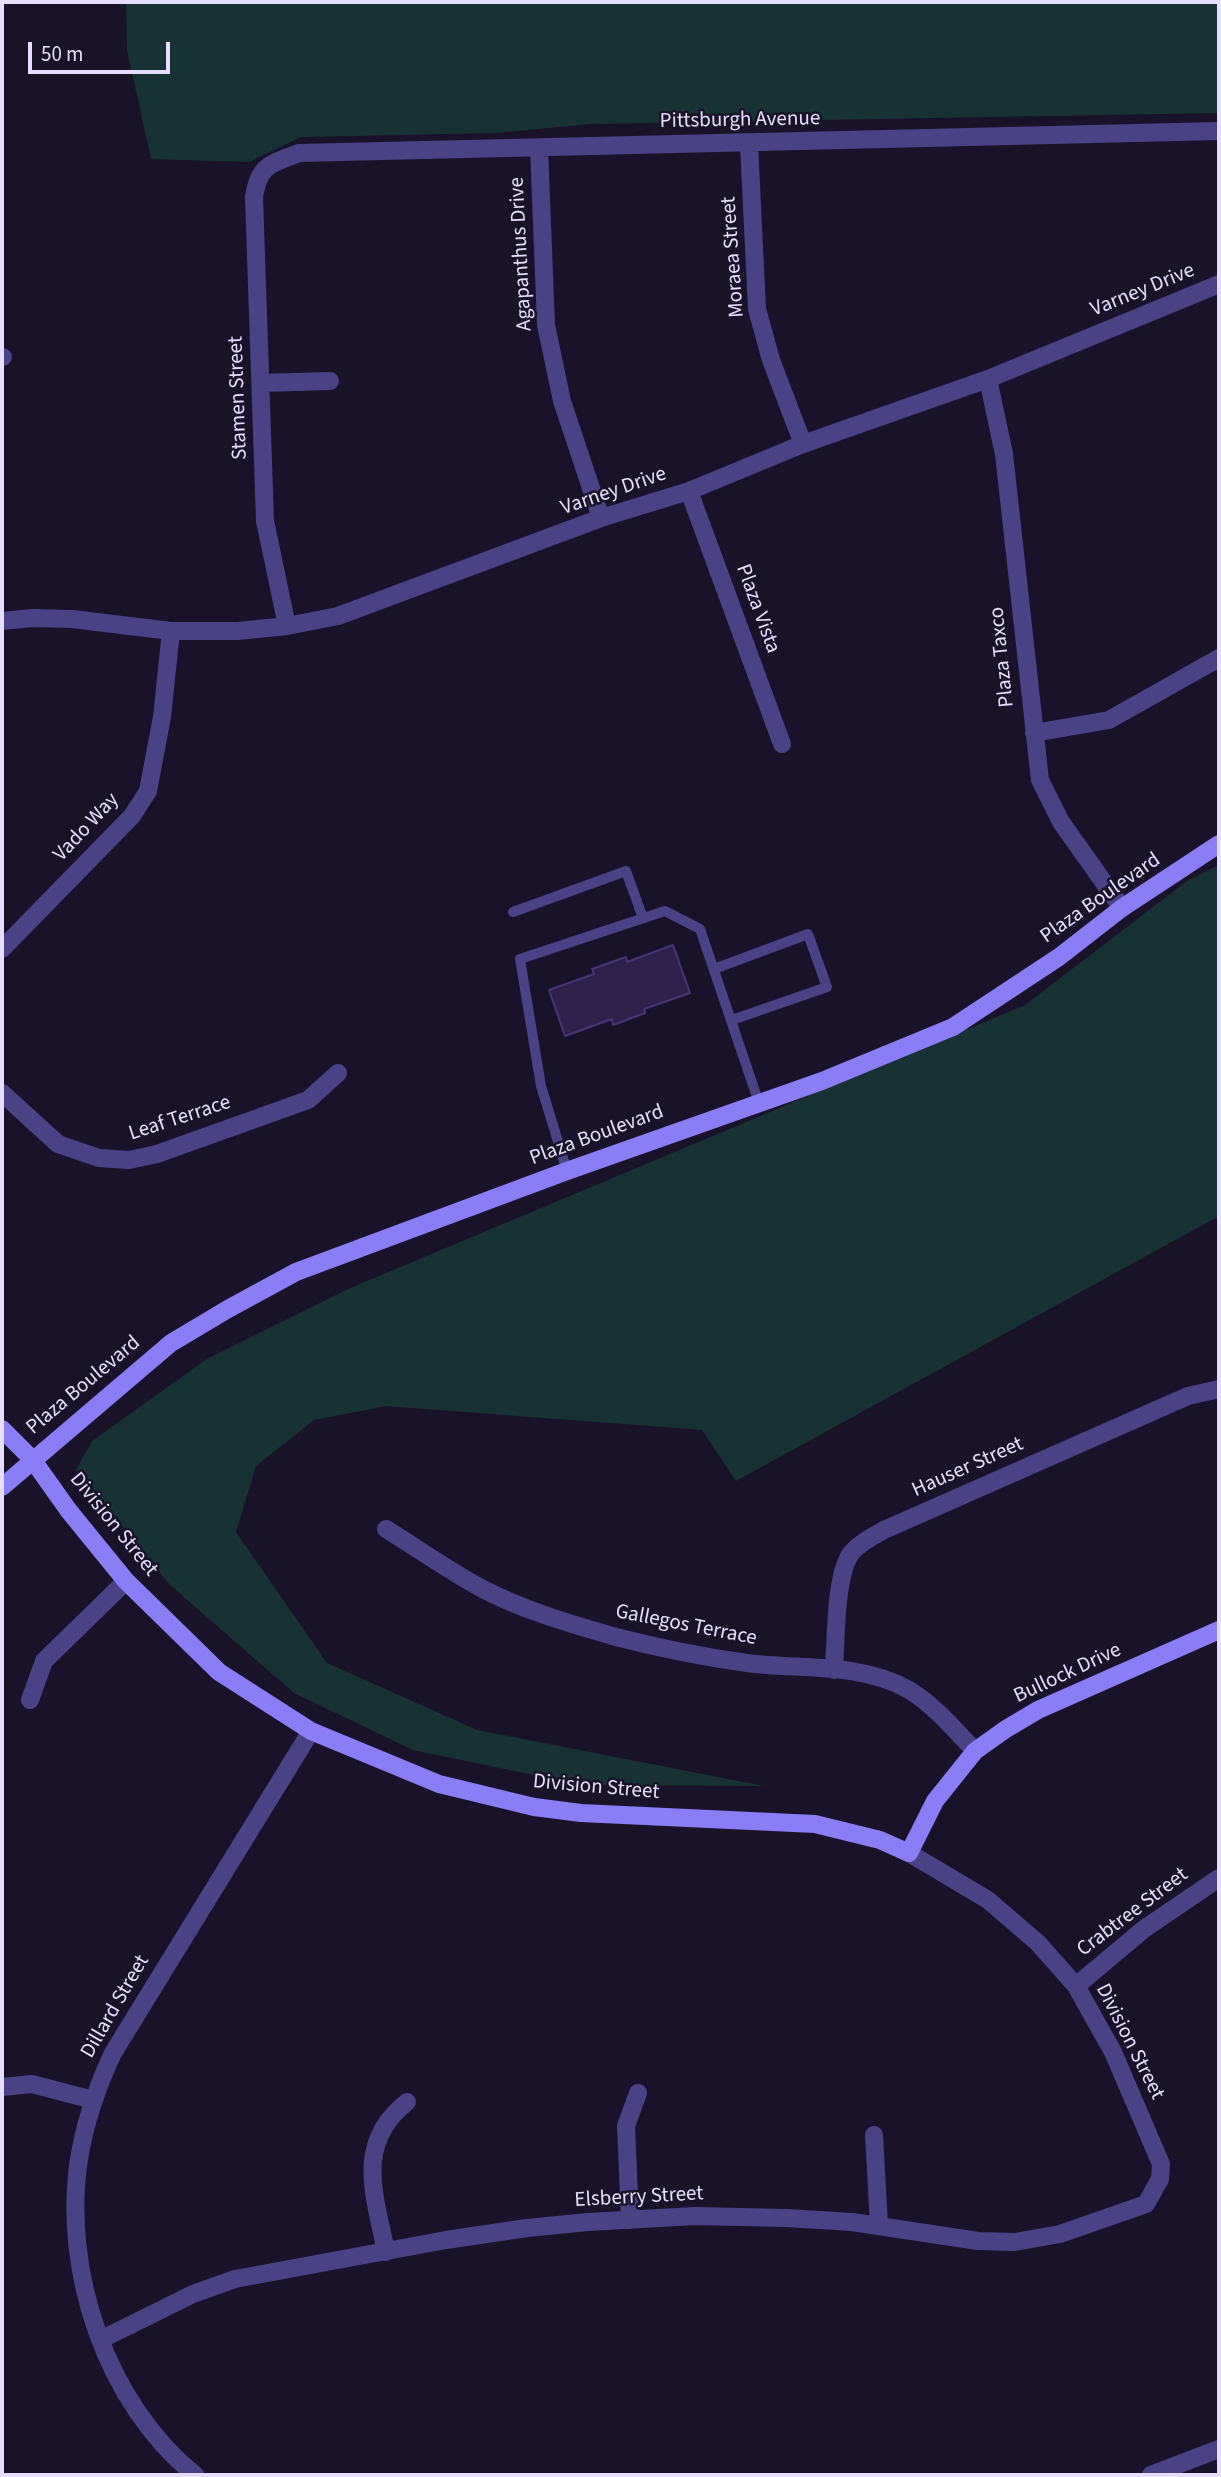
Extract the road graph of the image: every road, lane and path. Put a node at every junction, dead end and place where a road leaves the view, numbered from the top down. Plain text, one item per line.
1 (1219, 131) edge
2 (749, 144) junction
3 (538, 148) junction
4 (264, 167) joint
5 (1219, 284) edge
6 (988, 379) junction
7 (330, 381) dead end
8 (261, 383) junction
9 (803, 444) junction
10 (688, 491) junction
11 (601, 519) junction
12 (2, 621) edge
13 (287, 626) junction
14 (171, 631) junction
15 (1219, 657) edge
16 (1034, 733) junction
17 (782, 744) dead end
18 (1219, 845) edge
19 (1122, 908) junction
20 (513, 912) dead end
21 (643, 918) junction
22 (2, 949) edge
23 (714, 969) junction
24 (732, 1020) junction
25 (338, 1073) dead end
26 (2, 1093) edge
27 (759, 1103) junction
28 (567, 1171) junction
29 (1219, 1389) edge
30 (2, 1429) edge
31 (32, 1459) junction
32 (2, 1487) edge
33 (386, 1529) dead end
34 (126, 1581) junction
35 (1219, 1630) edge
36 (834, 1670) junction
37 (30, 1700) dead end
38 (311, 1731) junction
39 (975, 1751) junction
40 (909, 1853) junction
41 (1219, 1878) edge
42 (1076, 1986) junction
43 (2, 2087) edge
44 (638, 2093) dead end
45 (93, 2100) junction
46 (407, 2102) dead end
47 (874, 2135) dead end
48 (1161, 2164) joint
49 (630, 2220) junction
50 (879, 2225) junction
51 (386, 2252) junction
52 (102, 2339) junction
53 (1219, 2449) edge
54 (195, 2475) edge
55 (1152, 2475) edge

1 - 2 street, Pittsburgh Avenue
2 - 3 street, Pittsburgh Avenue
2 - 9 street, Moraea Street
3 - 4 street, Pittsburgh Avenue
3 - 11 street, Agapanthus Drive
4 - 8 street, Stamen Street
5 - 6 street, Varney Drive
6 - 9 street, Varney Drive
6 - 16 street, Plaza Taxco
7 - 8 street
8 - 13 street, Stamen Street
9 - 10 street, Varney Drive
10 - 11 street, Varney Drive
10 - 17 street, Plaza Vista
11 - 13 street, Varney Drive
12 - 14 street, Varney Drive
13 - 14 street, Varney Drive
14 - 22 street, Vado Way
15 - 16 street
16 - 19 street, Plaza Taxco
18 - 19 main road, Plaza Boulevard
19 - 27 main road, Plaza Boulevard
20 - 21 lane
21 - 23 lane
21 - 28 lane
23 - 24 lane
23 - 24 lane
24 - 27 lane
25 - 26 street, Leaf Terrace
27 - 28 main road, Plaza Boulevard
28 - 31 main road, Plaza Boulevard
29 - 36 street, Hauser Street
30 - 31 main road, Division Street
31 - 32 main road, Plaza Boulevard
31 - 34 main road, Division Street
33 - 36 street, Gallegos Terrace
34 - 37 street
34 - 38 main road, Division Street
35 - 39 main road, Bullock Drive
36 - 39 street, Gallegos Terrace
38 - 40 main road, Division Street
38 - 45 street, Dillard Street
39 - 40 main road, Bullock Drive
40 - 42 street, Division Street
41 - 42 street, Crabtree Street
42 - 48 street, Division Street
43 - 45 street
44 - 49 street
45 - 52 street, Dillard Street
46 - 51 street
47 - 50 street
48 - 50 street, Elsberry Street
49 - 50 street, Elsberry Street
49 - 51 street, Elsberry Street
51 - 52 street, Elsberry Street
52 - 54 street, Dillard Street
53 - 55 street

